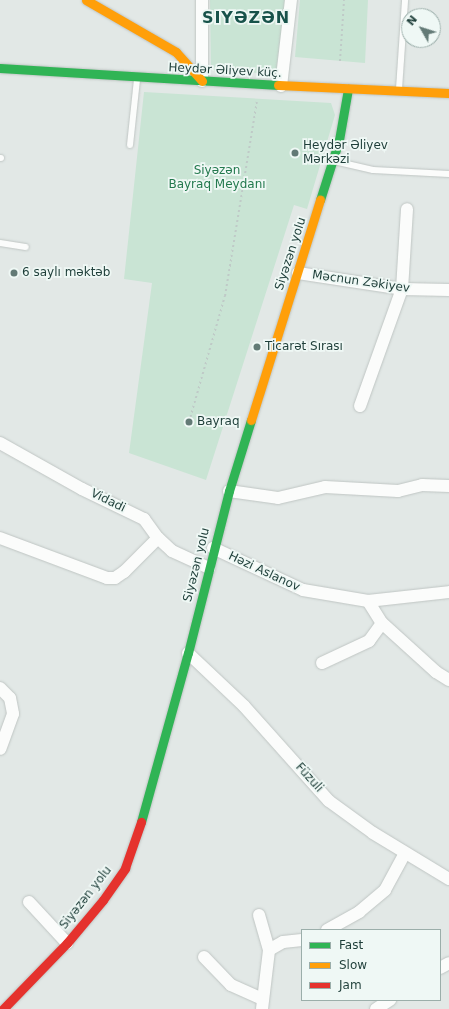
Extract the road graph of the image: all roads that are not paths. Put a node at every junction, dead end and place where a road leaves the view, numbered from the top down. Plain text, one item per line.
1 (86, 0) edge
2 (202, 0) edge
3 (291, 0) edge
4 (405, 0) edge
5 (0, 68) edge
6 (137, 78) junction
7 (202, 81) junction
8 (281, 86) junction
9 (348, 89) junction
10 (399, 90) junction
11 (449, 93) edge
12 (130, 145) dead end
13 (333, 161) junction
14 (449, 174) edge
15 (407, 209) dead end
16 (0, 243) edge
17 (26, 247) dead end
18 (298, 273) junction
19 (402, 289) junction
20 (449, 290) edge
21 (360, 406) dead end
22 (0, 443) edge
23 (449, 486) edge
24 (229, 491) junction
25 (0, 538) edge
26 (158, 538) junction
27 (213, 548) junction
28 (209, 568) junction
29 (449, 592) edge
30 (368, 601) junction
31 (382, 623) junction
32 (188, 654) junction
33 (322, 663) dead end
34 (449, 680) edge
35 (0, 688) edge
36 (0, 749) edge
37 (405, 853) junction
38 (449, 879) edge
39 (29, 902) dead end
40 (259, 915) dead end
41 (329, 929) edge
42 (301, 940) edge
43 (67, 943) junction
44 (269, 950) junction
45 (204, 957) dead end
46 (388, 1001) edge
47 (263, 1004) edge
48 (3, 1009) edge
49 (376, 1009) edge

1 - 7 street
2 - 7 street
3 - 8 street
4 - 10 lane
5 - 6 street, Heydər Əliyev küç.
6 - 7 street, Heydər Əliyev küç.
6 - 12 lane
7 - 8 street, Heydər Əliyev küç.
8 - 9 street, Heydər Əliyev küç.
9 - 10 street, Heydər Əliyev küç.
9 - 13 street, Siyəzən yolu
10 - 11 street, Heydər Əliyev küç.
13 - 14 lane
13 - 18 street, Siyəzən yolu
15 - 19 street
16 - 17 lane
18 - 19 street, Məcnun Zəkiyev
18 - 24 street, Siyəzən yolu
19 - 20 street, Məcnun Zəkiyev
19 - 21 street
22 - 26 street, Vidadi
23 - 24 street
24 - 27 street, Siyəzən yolu
25 - 26 street
26 - 28 street, Vidadi
27 - 28 street, Siyəzən yolu
27 - 30 street, Həzi Aslanov
28 - 32 street, Siyəzən yolu
29 - 30 street, Həzi Aslanov
30 - 31 street
31 - 33 street
31 - 34 street
32 - 37 street, Füzuli
32 - 43 street, Siyəzən yolu
35 - 36 street
37 - 38 street, Füzuli
37 - 41 street
39 - 43 street
40 - 44 street
42 - 44 street
43 - 48 street, Siyəzən yolu
44 - 47 street
45 - 47 street
46 - 49 street

